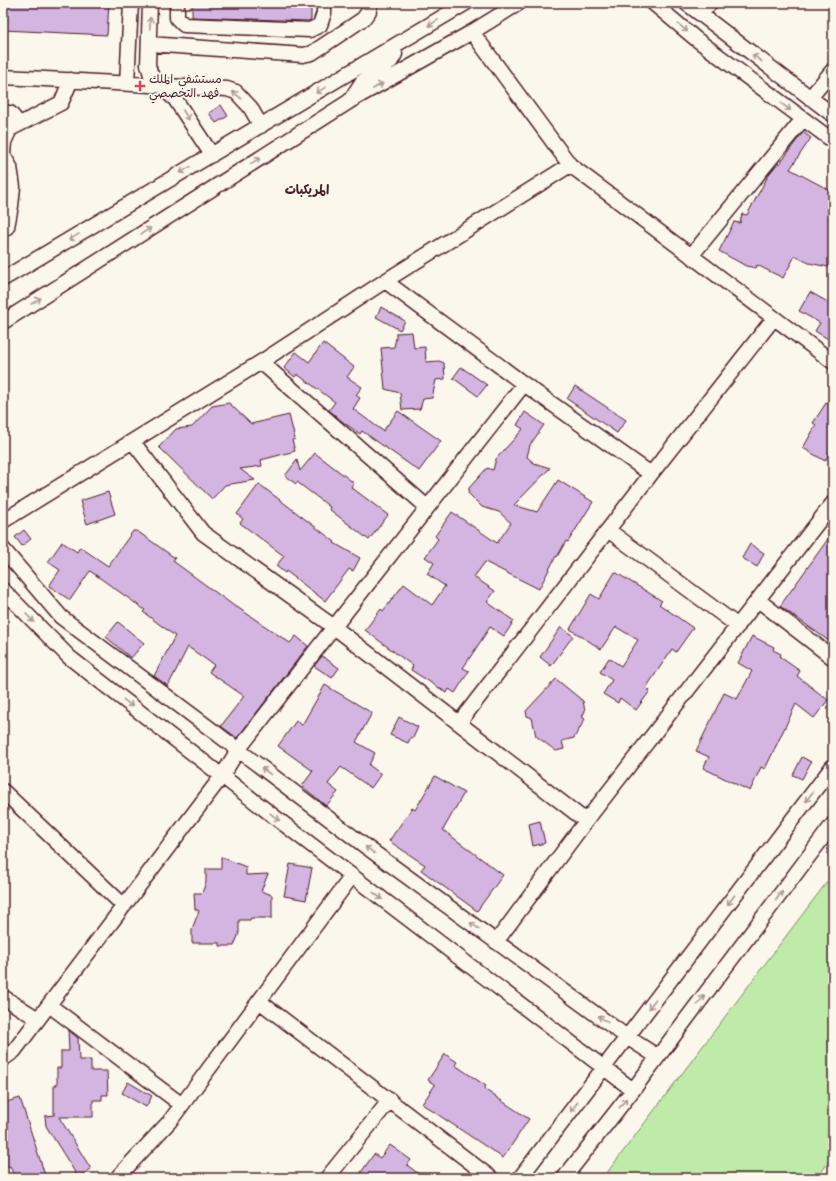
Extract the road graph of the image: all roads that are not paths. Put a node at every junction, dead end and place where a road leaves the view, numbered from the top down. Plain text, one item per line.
1 (131, 3) edge
2 (150, 3) edge
3 (177, 3) edge
4 (324, 3) edge
5 (370, 3) edge
6 (466, 3) edge
7 (519, 3) edge
8 (653, 3) edge
9 (686, 3) edge
10 (710, 3) edge
11 (701, 14) junction
12 (472, 32) junction
13 (149, 44) junction
14 (393, 47) junction
15 (833, 70) edge
16 (3, 77) edge
17 (71, 80) junction
18 (127, 84) junction
19 (160, 86) junction
20 (810, 98) junction
21 (350, 101) junction
22 (3, 113) edge
23 (833, 115) edge
24 (803, 119) junction
25 (19, 124) junction
26 (261, 126) junction
27 (833, 141) edge
28 (3, 155) edge
29 (212, 155) junction
30 (570, 165) junction
31 (7, 178) edge
32 (3, 230) edge
33 (691, 256) junction
34 (3, 279) edge
35 (385, 281) junction
36 (774, 318) junction
37 (3, 322) edge
38 (261, 362) junction
39 (833, 362) edge
40 (524, 384) junction
41 (133, 442) junction
42 (650, 474) junction
43 (833, 503) edge
44 (427, 507) junction
45 (3, 521) edge
46 (608, 530) junction
47 (3, 549) edge
48 (3, 590) edge
49 (758, 600) junction
50 (738, 626) junction
51 (334, 627) junction
52 (833, 658) edge
53 (459, 724) junction
54 (238, 750) junction
55 (833, 766) edge
56 (222, 776) junction
57 (3, 791) edge
58 (586, 821) junction
59 (833, 824) edge
60 (352, 876) junction
61 (124, 906) junction
62 (496, 942) junction
63 (3, 997) edge
64 (259, 1001) junction
65 (49, 1005) junction
66 (38, 1019) junction
67 (627, 1037) junction
68 (658, 1057) junction
69 (3, 1059) edge
70 (604, 1068) junction
71 (633, 1090) junction
72 (390, 1100) junction
73 (182, 1105) junction
74 (118, 1178) edge
75 (327, 1178) edge
76 (491, 1178) edge
77 (520, 1178) edge
78 (564, 1178) edge

1 - 18 street
13 -> 2 street
3 - 4 street
5 - 13 street
6 -> 14 street
7 - 12 street
8 -> 24 street
9 - 11 street
10 - 11 street
20 -> 11 street
21 -> 12 street
12 - 30 street
13 - 19 street
14 - 21 street
14 -> 26 street
15 - 20 street
16 - 17 street
17 - 18 street
17 - 25 street
18 - 19 street
26 -> 19 street
19 -> 29 street
20 - 23 street
37 -> 21 street
22 - 25 street
24 - 27 street
24 - 33 street
25 - 28 street
26 - 29 street
28 - 31 street
29 -> 34 street
30 - 33 street
30 - 35 street
31 - 32 street
33 - 36 street
35 - 38 street
35 - 40 street
36 - 39 street
36 - 42 street
38 - 41 street
38 - 44 street
40 - 42 street
40 - 44 street
41 - 45 street
41 - 51 street
42 - 46 street
43 - 49 street
44 - 51 street
46 - 50 street
46 - 53 street
47 - 54 street
48 -> 56 street
49 - 50 street
49 - 52 street
50 - 58 street
51 - 53 street
51 - 54 street
53 - 58 street
54 - 56 street
62 -> 54 street
55 -> 67 street
56 -> 60 street
56 - 61 street
57 - 61 street
58 - 62 street
68 -> 59 street
60 - 64 street
60 -> 70 street
61 - 65 street
67 -> 62 street
63 - 66 street
64 - 72 street
64 - 73 street
65 - 66 street
65 - 73 street
66 - 69 street
67 - 68 street
67 - 70 street
68 - 71 street
70 - 71 street
70 -> 77 street
78 -> 71 street
72 - 75 street
72 - 76 street
73 - 74 street

